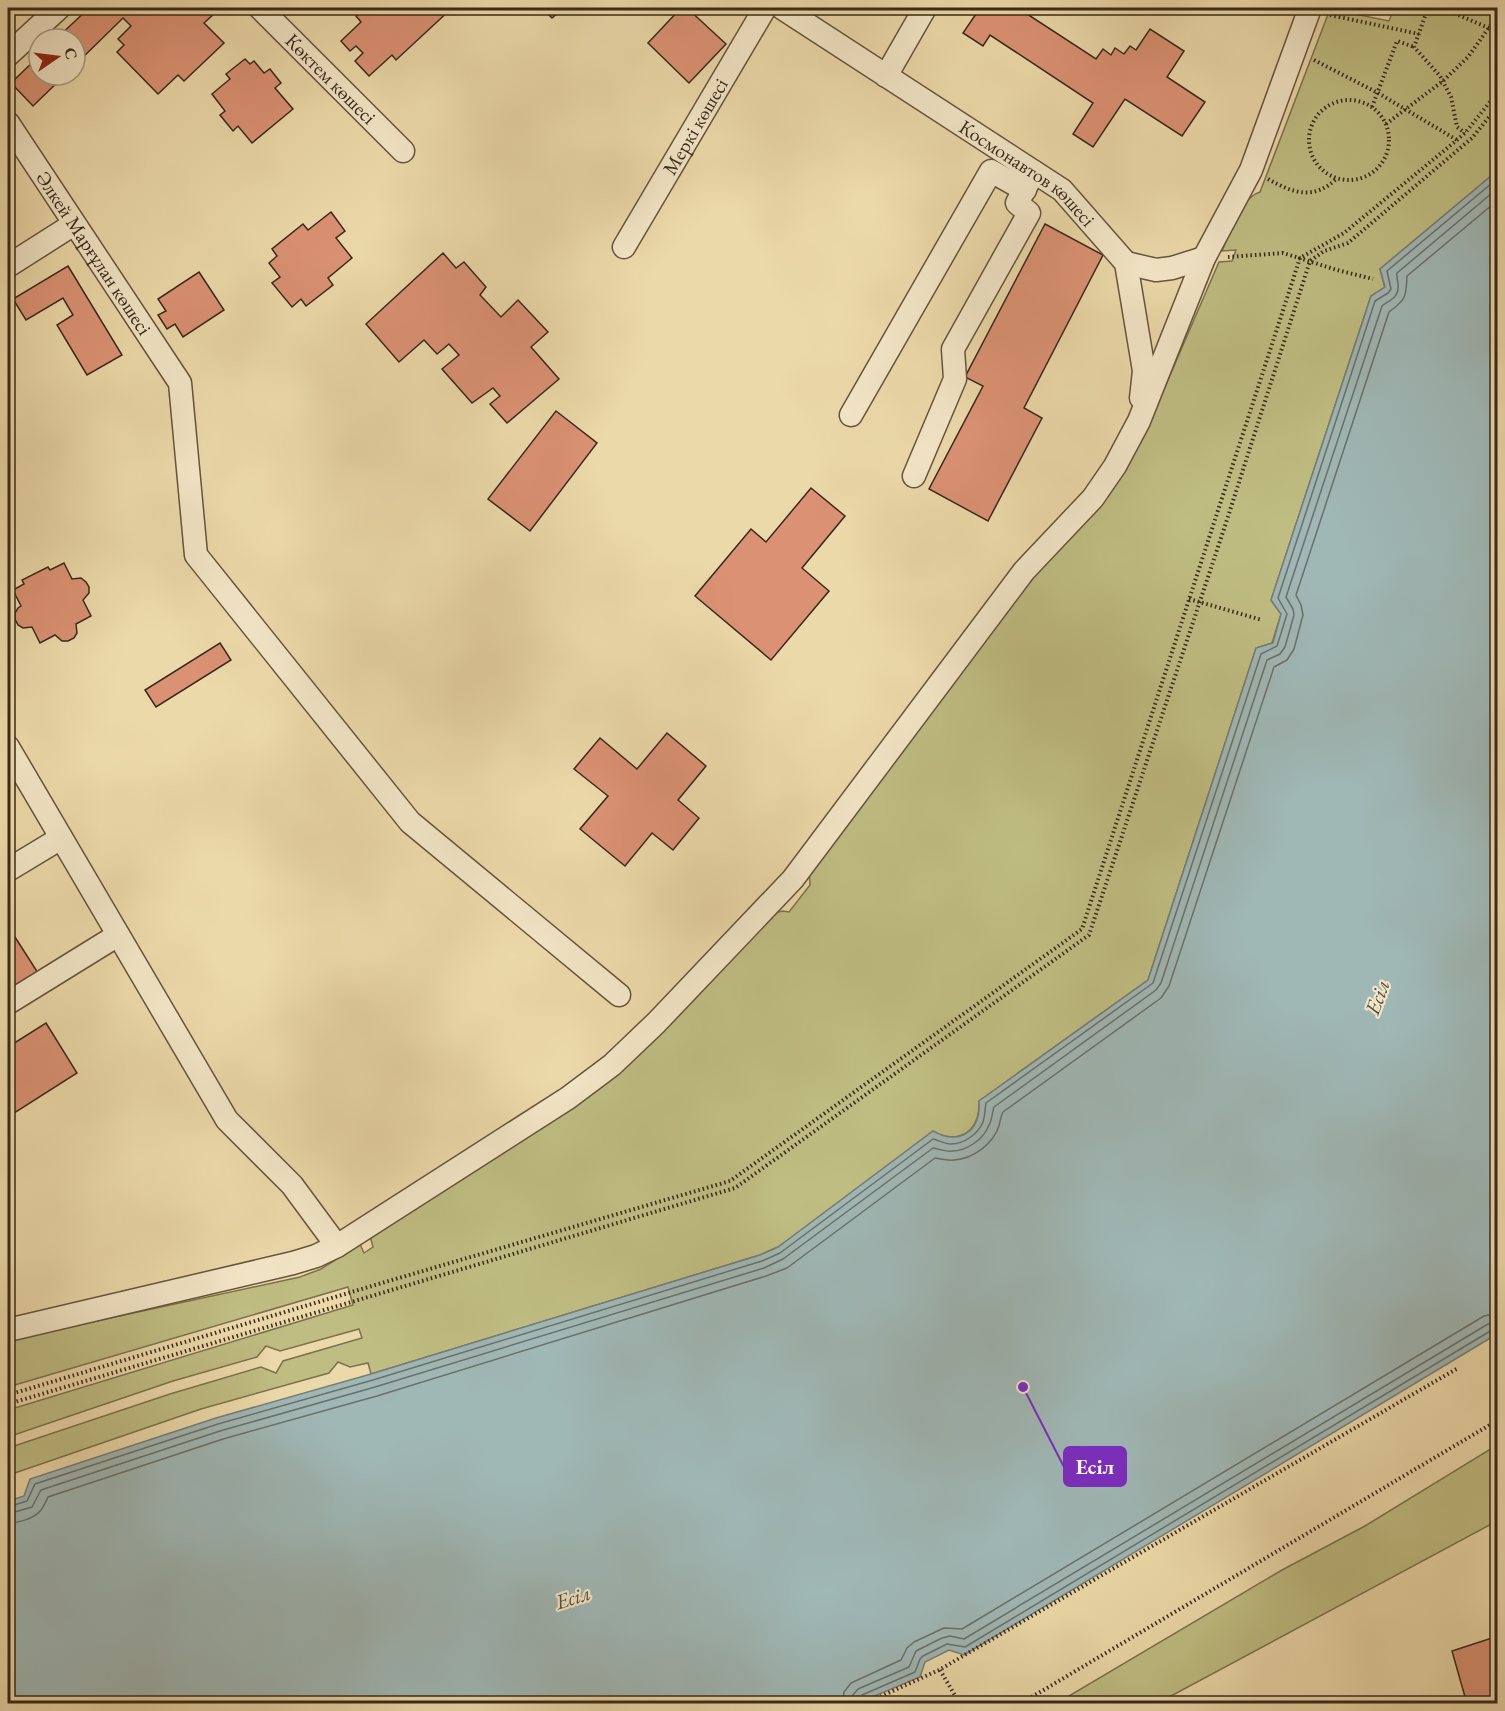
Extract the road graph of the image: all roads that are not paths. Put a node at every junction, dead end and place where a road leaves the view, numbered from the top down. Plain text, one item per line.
1 (59, 8) edge
2 (260, 8) edge
3 (765, 8) edge
4 (782, 8) edge
5 (925, 8) edge
6 (1318, 11) edge
7 (8, 55) edge
8 (886, 76) junction
9 (8, 123) edge
10 (403, 151) dead end
11 (1029, 181) junction
12 (74, 224) junction
13 (624, 247) dead end
14 (1204, 258) junction
15 (1126, 263) junction
16 (8, 266) edge
17 (851, 414) dead end
18 (1139, 421) junction
19 (914, 476) dead end
20 (8, 747) edge
21 (61, 838) junction
22 (8, 870) edge
23 (118, 935) junction
24 (619, 995) dead end
25 (8, 1003) edge
26 (337, 1246) junction
27 (8, 1330) edge

1 - 7 street
2 - 10 street, Көктем көшесі
3 - 13 street, Меркі көшесі
4 - 8 street, Космонавтов көшесі
5 - 8 street
6 - 14 street
8 - 11 street, Космонавтов көшесі
9 - 12 street, Әлкей Марғұлан көшесі
11 - 15 street, Космонавтов көшесі
11 - 17 street
11 - 19 street
12 - 16 street
12 - 24 street, Әлкей Марғұлан көшесі
14 - 15 street
14 - 18 street
15 - 18 street
18 - 26 street
20 - 21 street
21 - 22 street
21 - 23 street
23 - 25 street
23 - 26 street
26 - 27 street

